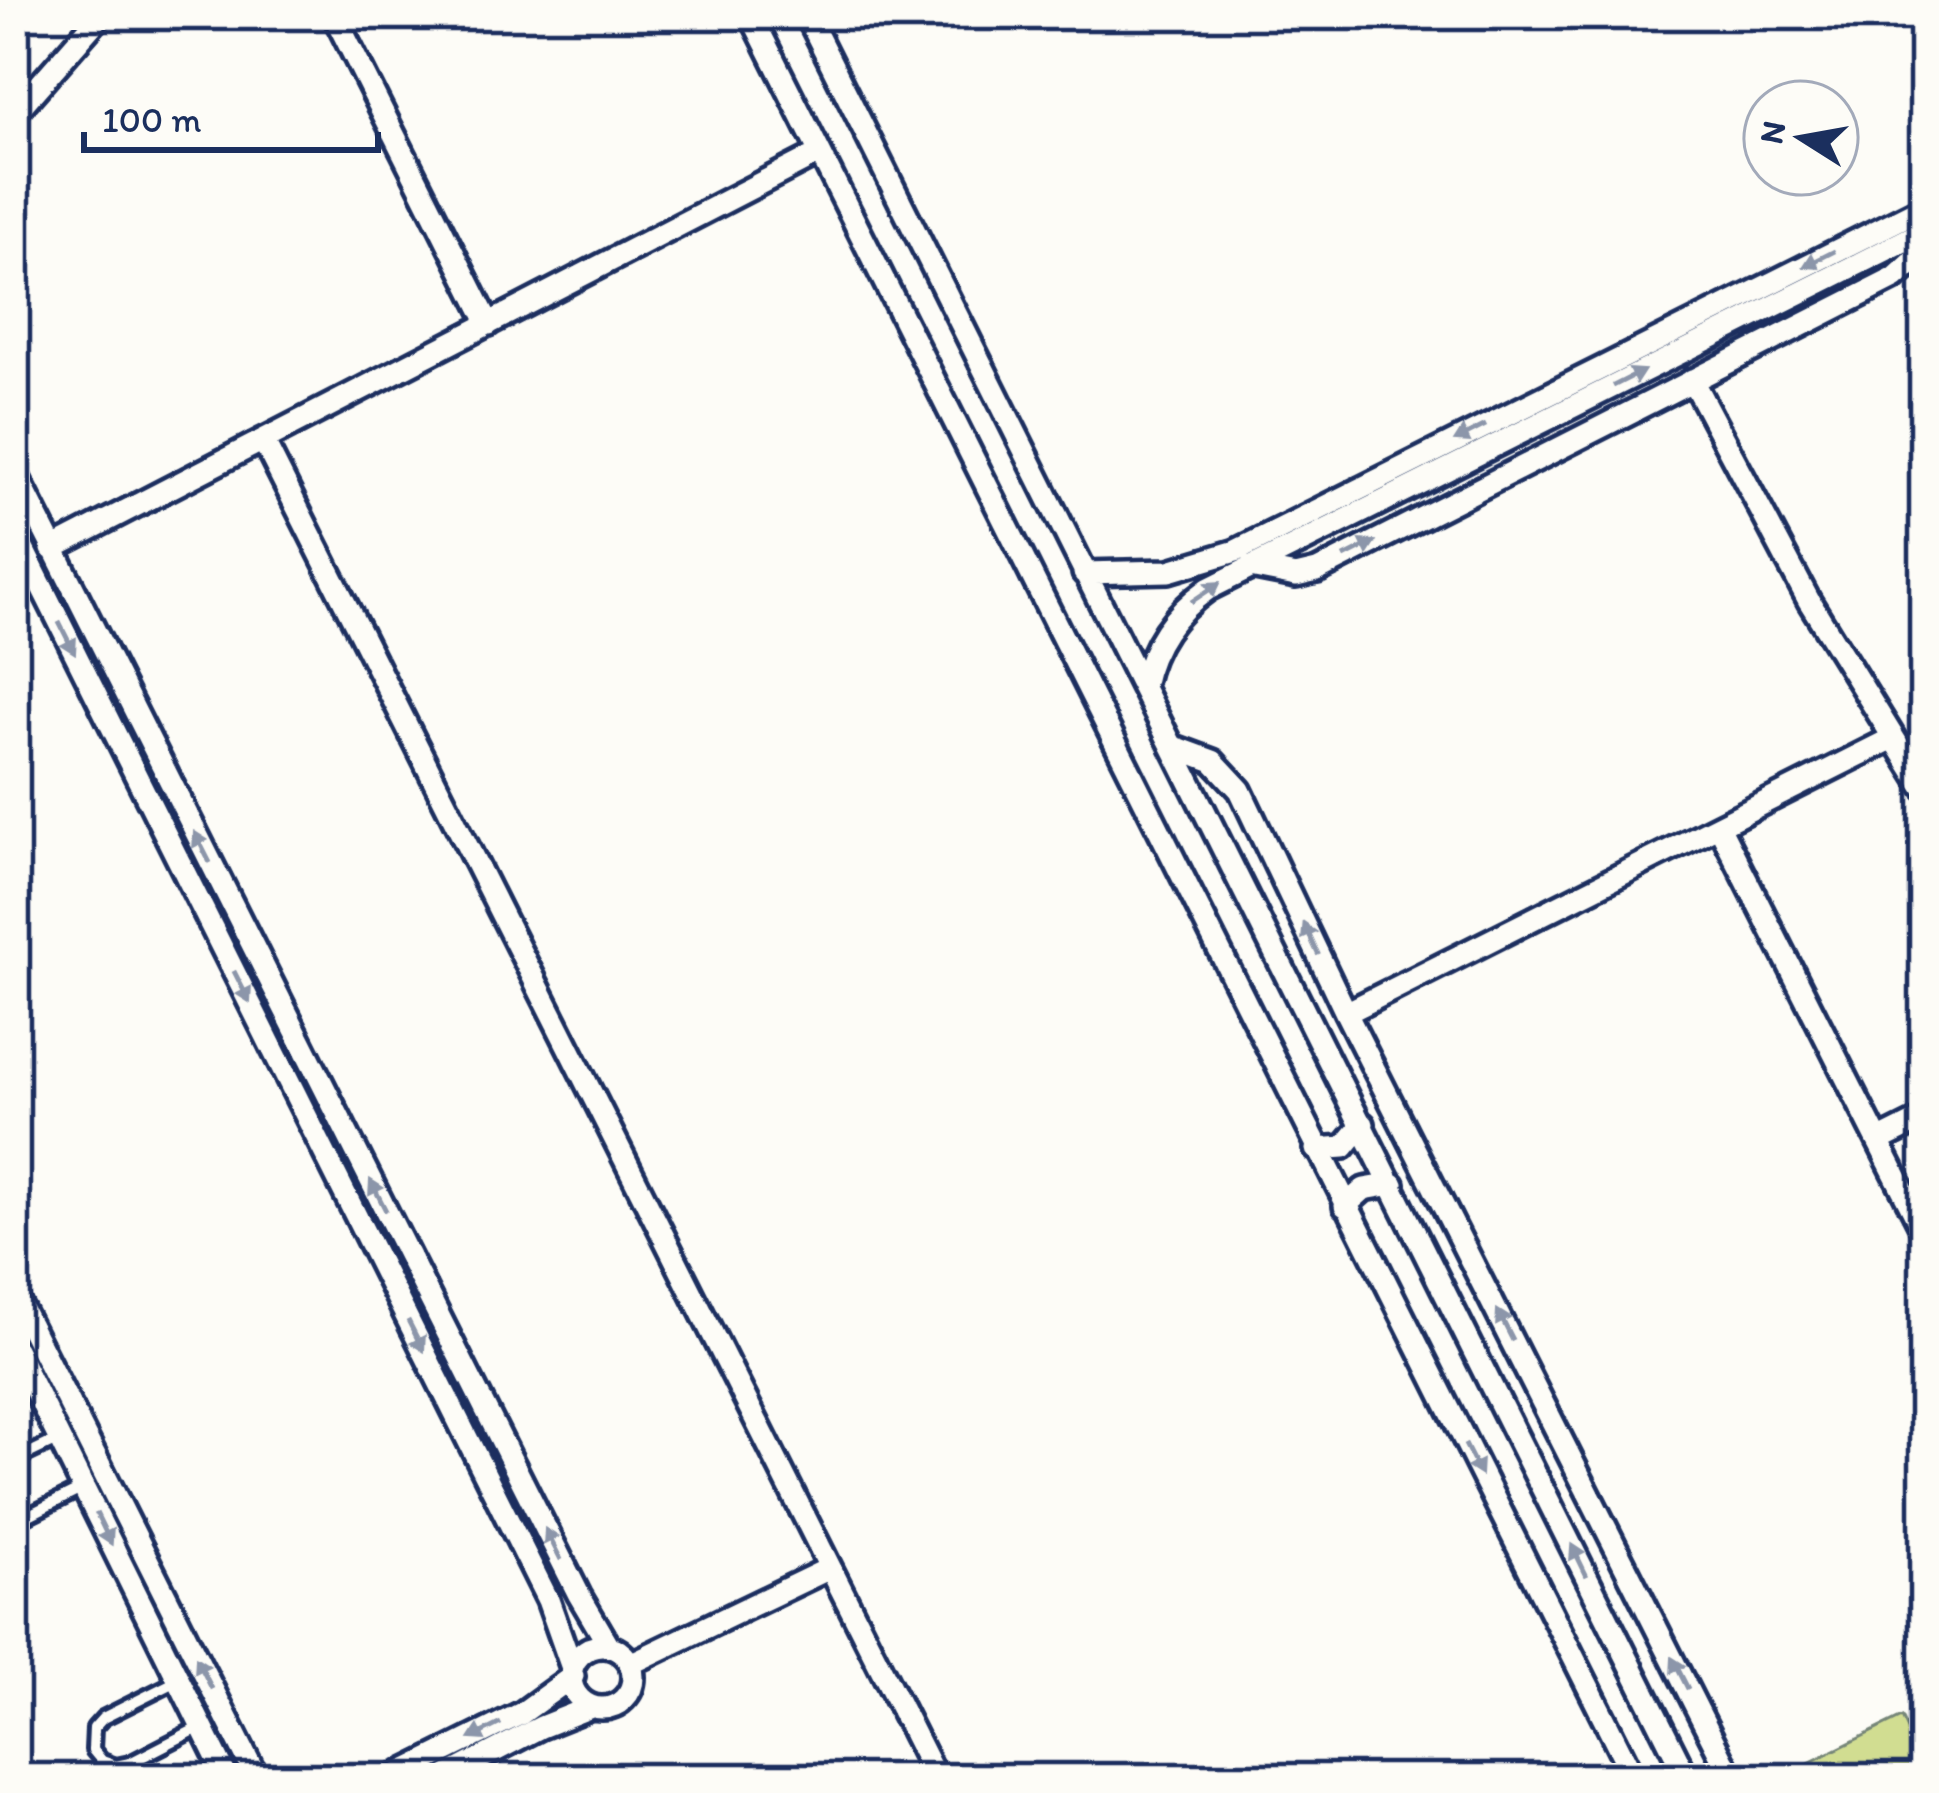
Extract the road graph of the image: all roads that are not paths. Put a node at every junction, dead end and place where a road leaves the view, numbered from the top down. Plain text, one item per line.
1 (101, 15) edge
2 (334, 15) edge
3 (751, 15) edge
4 (807, 15) edge
5 (15, 112) edge
6 (819, 153) junction
7 (1924, 207) edge
8 (1924, 230) edge
9 (1924, 241) edge
10 (489, 324) junction
11 (1692, 380) junction
12 (263, 440) junction
13 (15, 472) edge
14 (15, 533) edge
15 (52, 549) junction
16 (1250, 567) junction
17 (1084, 573) junction
18 (1144, 686) junction
19 (1891, 739) junction
20 (1175, 747) junction
21 (1924, 787) edge
22 (1718, 826) junction
23 (1346, 1012) junction
24 (1924, 1118) edge
25 (1363, 1124) junction
26 (1878, 1141) junction
27 (1316, 1149) junction
28 (1393, 1184) junction
29 (1345, 1206) junction
30 (1924, 1232) edge
31 (15, 1296) edge
32 (15, 1349) edge
33 (59, 1439) junction
34 (15, 1460) edge
35 (83, 1488) junction
36 (15, 1522) edge
37 (830, 1568) junction
38 (609, 1646) junction
39 (630, 1664) junction
40 (572, 1672) junction
41 (179, 1680) junction
42 (591, 1707) junction
43 (202, 1726) junction
44 (227, 1778) edge
45 (256, 1778) edge
46 (392, 1778) edge
47 (443, 1778) edge
48 (936, 1778) edge
49 (1634, 1778) edge
50 (1687, 1778) edge
51 (1732, 1778) edge

1 - 5 street
2 - 10 street
3 - 6 street
4 - 17 street
6 - 10 street
6 - 27 street
7 -> 17 street
16 -> 8 street
9 - 11 street
10 - 12 street
16 -> 11 street
11 - 19 street
12 - 15 street
12 - 37 street
13 - 15 street
14 -> 40 street
38 -> 15 street
18 -> 16 street
17 - 18 street
18 - 20 street
19 - 21 street
19 - 22 street
23 -> 20 street
20 - 25 street
22 - 23 street
22 - 26 street
51 -> 23 street
24 - 26 street
25 - 27 street
25 - 28 street
26 - 30 street
27 - 29 street
28 - 29 street
50 -> 28 street
29 -> 49 street
45 -> 31 street
32 - 33 street
33 - 34 lane
33 - 35 street
35 - 36 lane
35 -> 41 street
37 - 39 street
37 - 48 street
38 - 39 street
38 - 40 street
39 - 42 street
40 - 42 street
40 -> 46 street
41 - 43 street
41 - 43 lane
42 - 47 street
43 - 44 street

